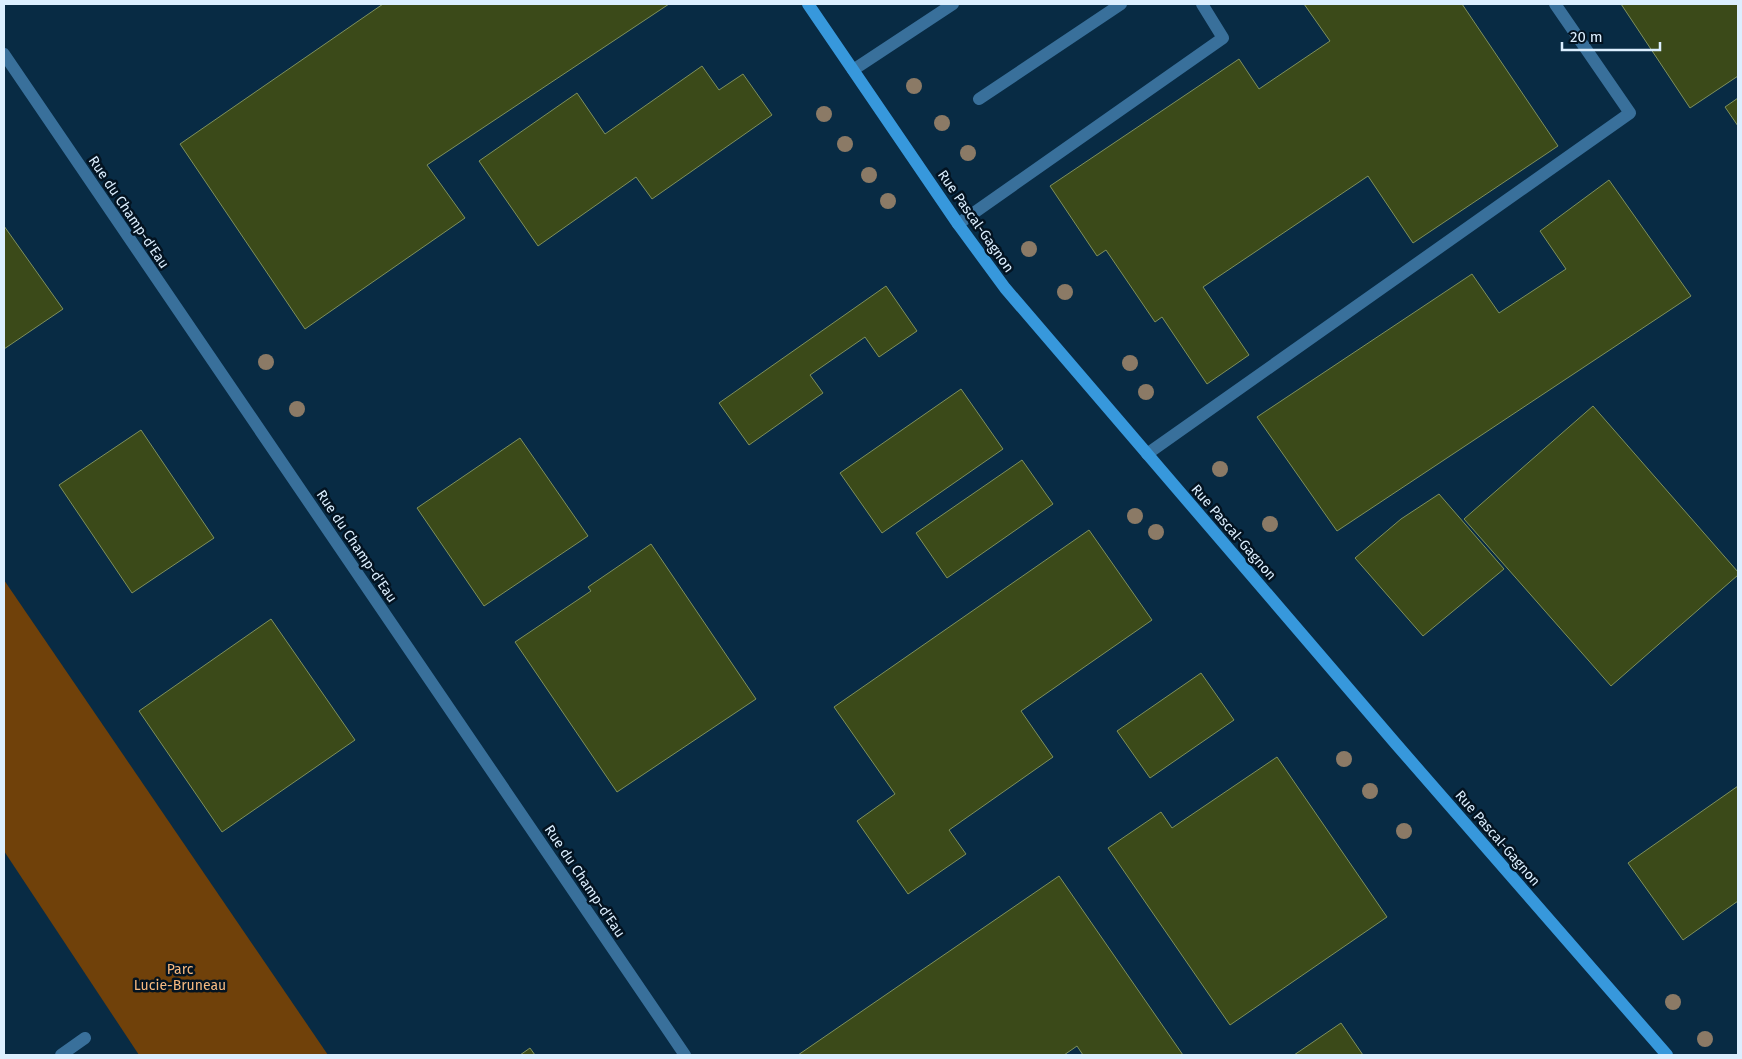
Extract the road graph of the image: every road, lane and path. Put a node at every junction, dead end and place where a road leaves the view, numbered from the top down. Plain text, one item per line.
1 (808, 4) edge
2 (952, 4) edge
3 (1121, 4) edge
4 (1202, 4) edge
5 (1555, 4) edge
6 (4, 54) edge
7 (853, 70) junction
8 (979, 99) dead end
9 (958, 224) junction
10 (1147, 454) junction
11 (85, 1038) dead end
12 (61, 1055) edge
13 (685, 1055) edge
14 (1667, 1055) edge

1 - 7 street, Rue Pascal-Gagnon
2 - 7 street
3 - 8 street
4 - 9 street
5 - 10 street
6 - 13 street, Rue du Champ-d'Eau
7 - 9 street, Rue Pascal-Gagnon
9 - 10 street, Rue Pascal-Gagnon
10 - 14 street, Rue Pascal-Gagnon
11 - 12 street

